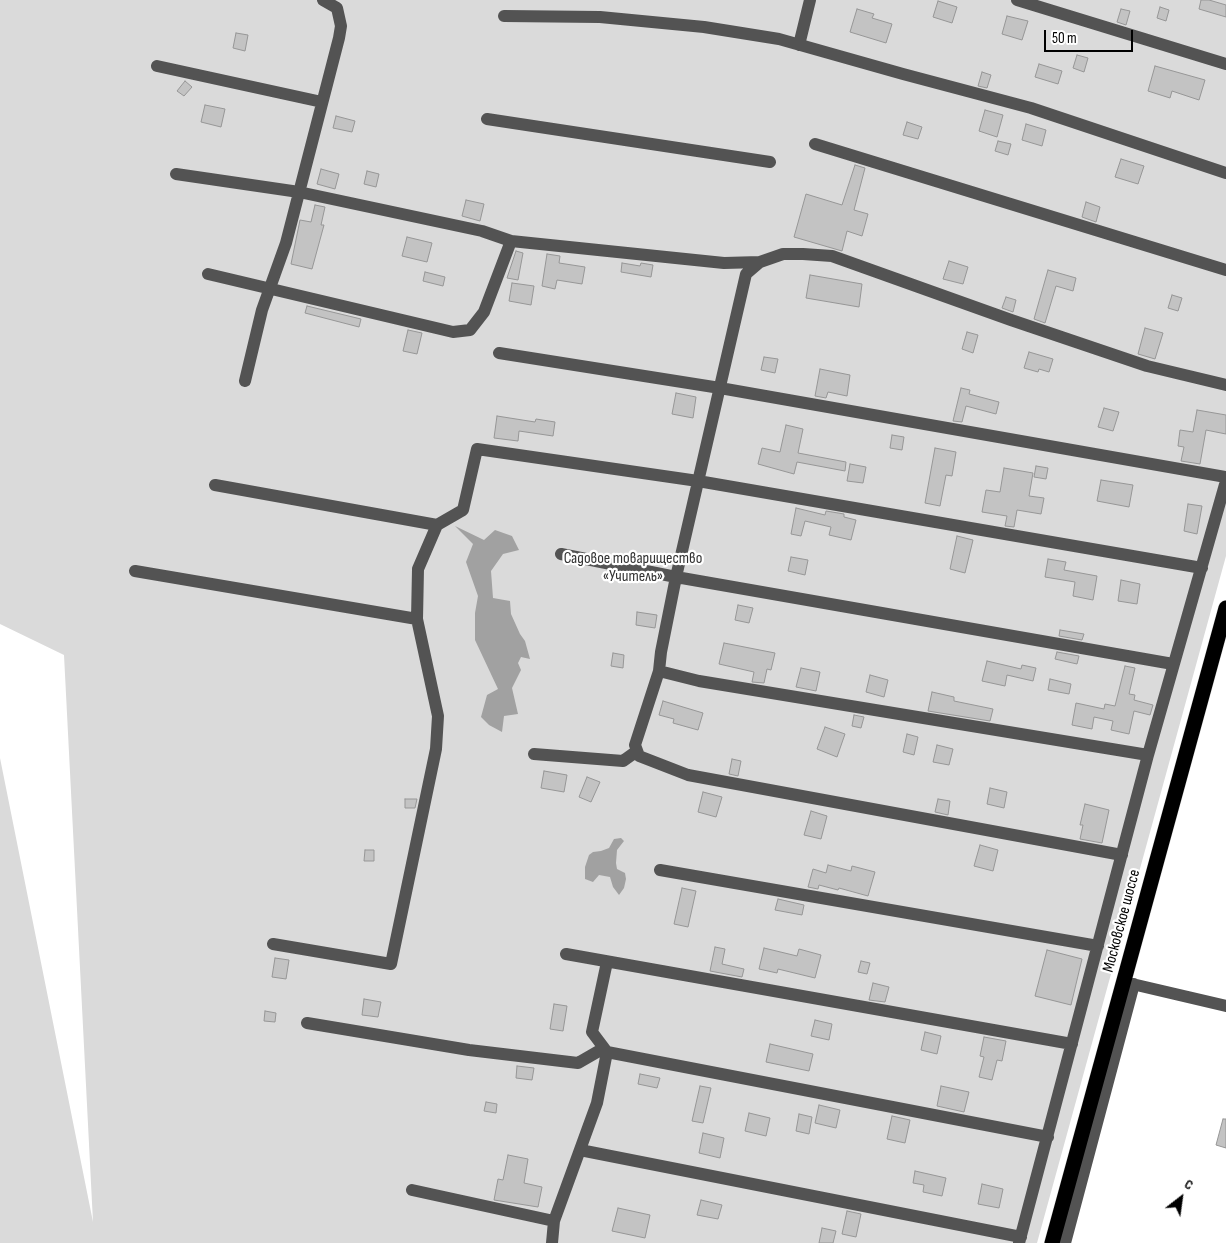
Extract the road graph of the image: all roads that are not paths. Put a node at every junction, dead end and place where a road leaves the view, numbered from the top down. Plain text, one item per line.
1 (323, 0) edge
2 (810, 0) edge
3 (1017, 0) edge
4 (504, 16) dead end
5 (799, 45) junction
6 (1226, 64) edge
7 (157, 66) dead end
8 (322, 102) junction
9 (487, 119) dead end
10 (815, 144) dead end
11 (770, 162) dead end
12 (1226, 173) edge
13 (176, 174) dead end
14 (300, 192) junction
15 (511, 241) junction
16 (760, 262) junction
17 (1226, 270) edge
18 (208, 274) dead end
19 (271, 289) junction
20 (499, 353) dead end
21 (245, 381) dead end
22 (1226, 385) edge
23 (720, 388) junction
24 (1226, 477) edge
25 (698, 481) junction
26 (1226, 481) edge
27 (215, 485) dead end
28 (437, 525) junction
29 (561, 554) dead end
30 (1202, 568) junction
31 (135, 570) dead end
32 (676, 577) junction
33 (1226, 608) edge
34 (417, 619) junction
35 (1173, 664) junction
36 (660, 671) junction
37 (637, 751) junction
38 (534, 754) dead end
39 (1148, 755) junction
40 (1122, 855) junction
41 (660, 870) dead end
42 (273, 944) dead end
43 (1098, 946) junction
44 (566, 954) dead end
45 (607, 962) junction
46 (1129, 983) junction
47 (1226, 1006) edge
48 (307, 1023) dead end
49 (1072, 1044) junction
50 (605, 1050) junction
51 (1048, 1137) junction
52 (580, 1150) junction
53 (412, 1190) dead end
54 (554, 1221) junction
55 (1020, 1240) edge
56 (554, 1243) edge
57 (1052, 1243) edge
58 (1065, 1243) edge

1 - 8 street
2 - 5 street
3 - 6 street
4 - 5 street
5 - 12 street
7 - 8 street
8 - 14 street
9 - 11 street
10 - 17 street
13 - 14 street
14 - 15 street
14 - 19 street
15 - 16 street
15 - 19 street
16 - 22 street
16 - 23 street
18 - 19 street
19 - 21 street
20 - 23 street
23 - 24 street
23 - 25 street
25 - 28 street
25 - 30 street
25 - 32 street
26 - 30 street
27 - 28 street
28 - 34 street
29 - 32 street
30 - 35 street
31 - 34 street
32 - 35 street
32 - 36 street
33 - 46 highway, Московское шоссе
34 - 42 street
35 - 39 street
36 - 37 street
36 - 39 street
37 - 38 street
37 - 40 street
39 - 40 street
40 - 43 street
41 - 43 street
43 - 49 street
44 - 45 street
45 - 49 street
45 - 50 street
46 - 47 street
46 - 57 highway, Московское шоссе
46 - 58 street
48 - 50 street
49 - 51 street
50 - 51 street
50 - 52 street
51 - 55 street
52 - 54 street
52 - 55 street
53 - 54 street
54 - 56 street

